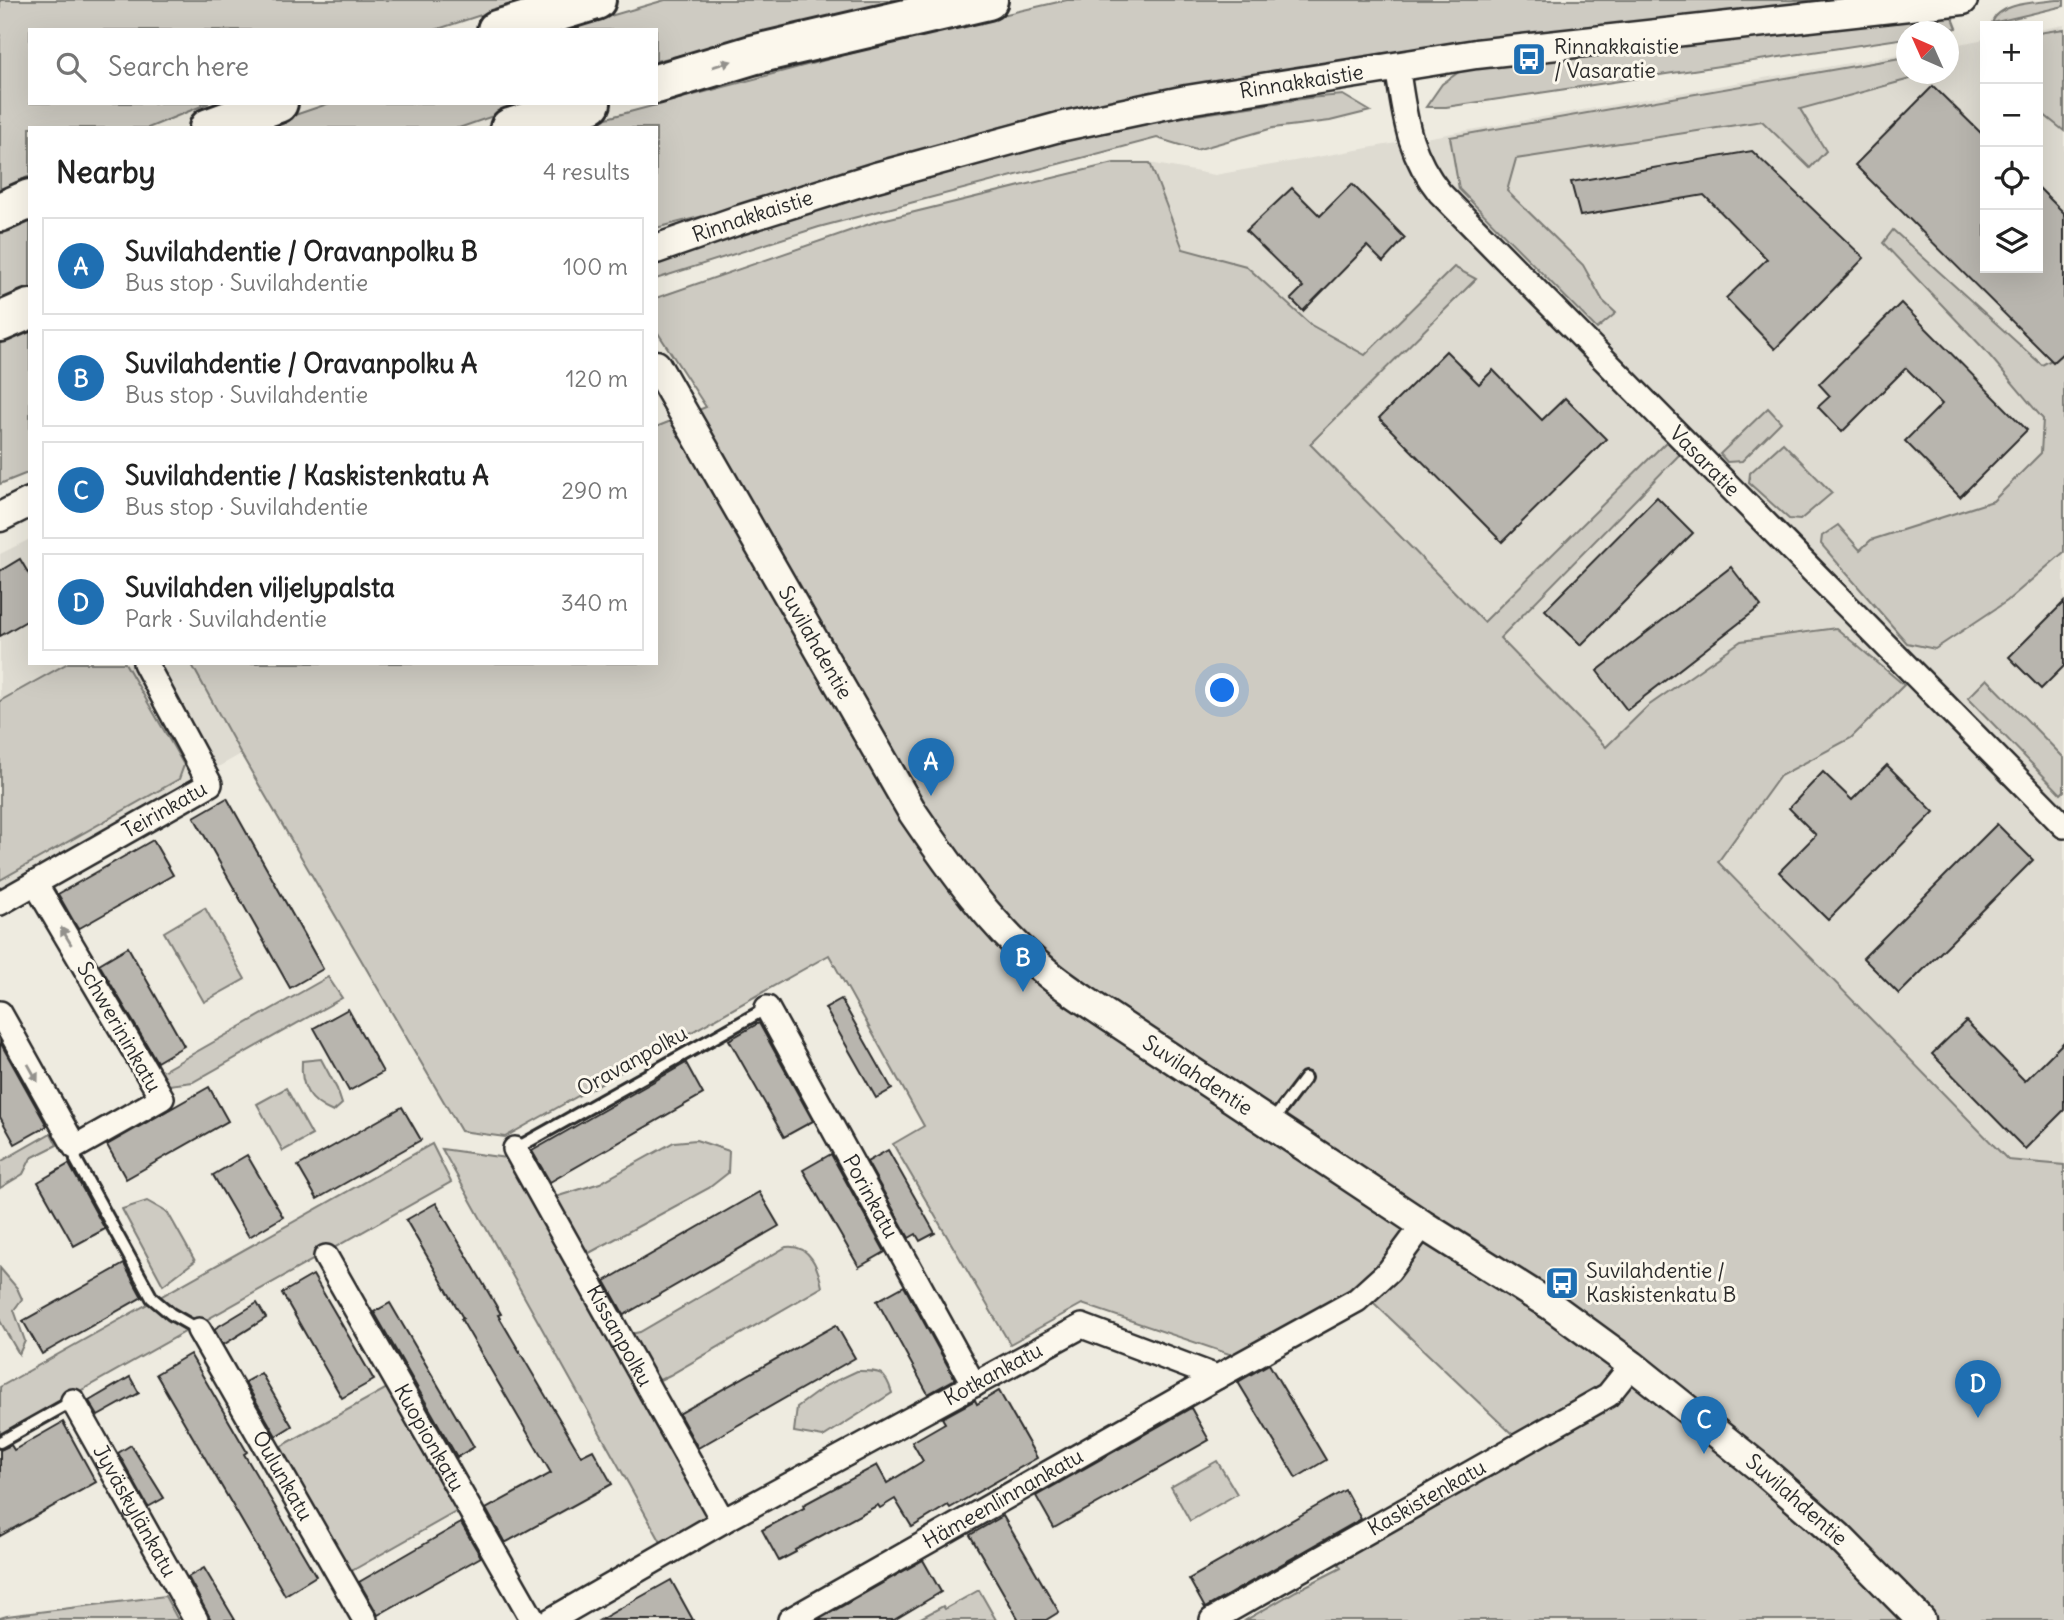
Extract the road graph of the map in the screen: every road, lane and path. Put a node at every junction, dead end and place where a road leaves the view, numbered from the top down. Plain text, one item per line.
1 (596, 0) edge
2 (988, 0) edge
3 (1964, 0) edge
4 (504, 28) edge
5 (1397, 66) junction
6 (658, 83) edge
7 (272, 105) edge
8 (585, 105) edge
9 (215, 126) edge
10 (516, 126) edge
11 (28, 200) edge
12 (0, 212) edge
13 (658, 248) edge
14 (28, 310) edge
15 (0, 322) edge
16 (658, 368) edge
17 (28, 503) edge
18 (0, 517) edge
19 (146, 665) edge
20 (2064, 825) edge
21 (35, 883) junction
22 (0, 903) edge
23 (767, 1008) joint
24 (0, 1013) edge
25 (1306, 1079) dead end
26 (1271, 1123) junction
27 (75, 1147) junction
28 (515, 1149) joint
29 (1423, 1225) junction
30 (327, 1257) dead end
31 (199, 1330) joint
32 (1632, 1365) junction
33 (1217, 1377) junction
34 (974, 1385) junction
35 (73, 1401) joint
36 (0, 1442) edge
37 (723, 1521) junction
38 (196, 1620) edge
39 (365, 1620) edge
40 (533, 1620) edge
41 (551, 1620) edge
42 (790, 1620) edge
43 (1212, 1620) edge
44 (1921, 1620) edge

1 - 4 highway
6 -> 2 highway
3 - 5 street, Rinnakkaistie
5 - 13 street, Rinnakkaistie
5 - 20 street, Vasaratie
7 - 9 highway
8 - 10 highway
11 - 12 highway
14 - 15 highway
16 - 26 street, Suvilahdentie
17 - 18 street
19 - 21 street, Teirinkatu
21 - 22 street, Teirinkatu
27 -> 21 street, Schwerininkatu
23 - 28 lane, Oravanpolku
23 - 34 street, Porinkatu
24 -> 27 street
25 - 26 lane
26 - 29 street, Suvilahdentie
27 - 31 lane
28 - 37 street, Kissanpolku
29 - 32 street, Suvilahdentie
29 - 33 street
30 - 40 street, Kuopionkatu
31 - 39 street, Oulunkatu
32 - 43 street, Kaskistenkatu
32 - 44 street, Suvilahdentie
33 - 34 street, Kotkankatu
33 - 42 street, Hämeenlinnankatu
34 - 37 street, Kotkankatu
35 - 36 lane
35 - 38 street, Jyväskylänkatu
37 - 41 street, Kotkankatu

